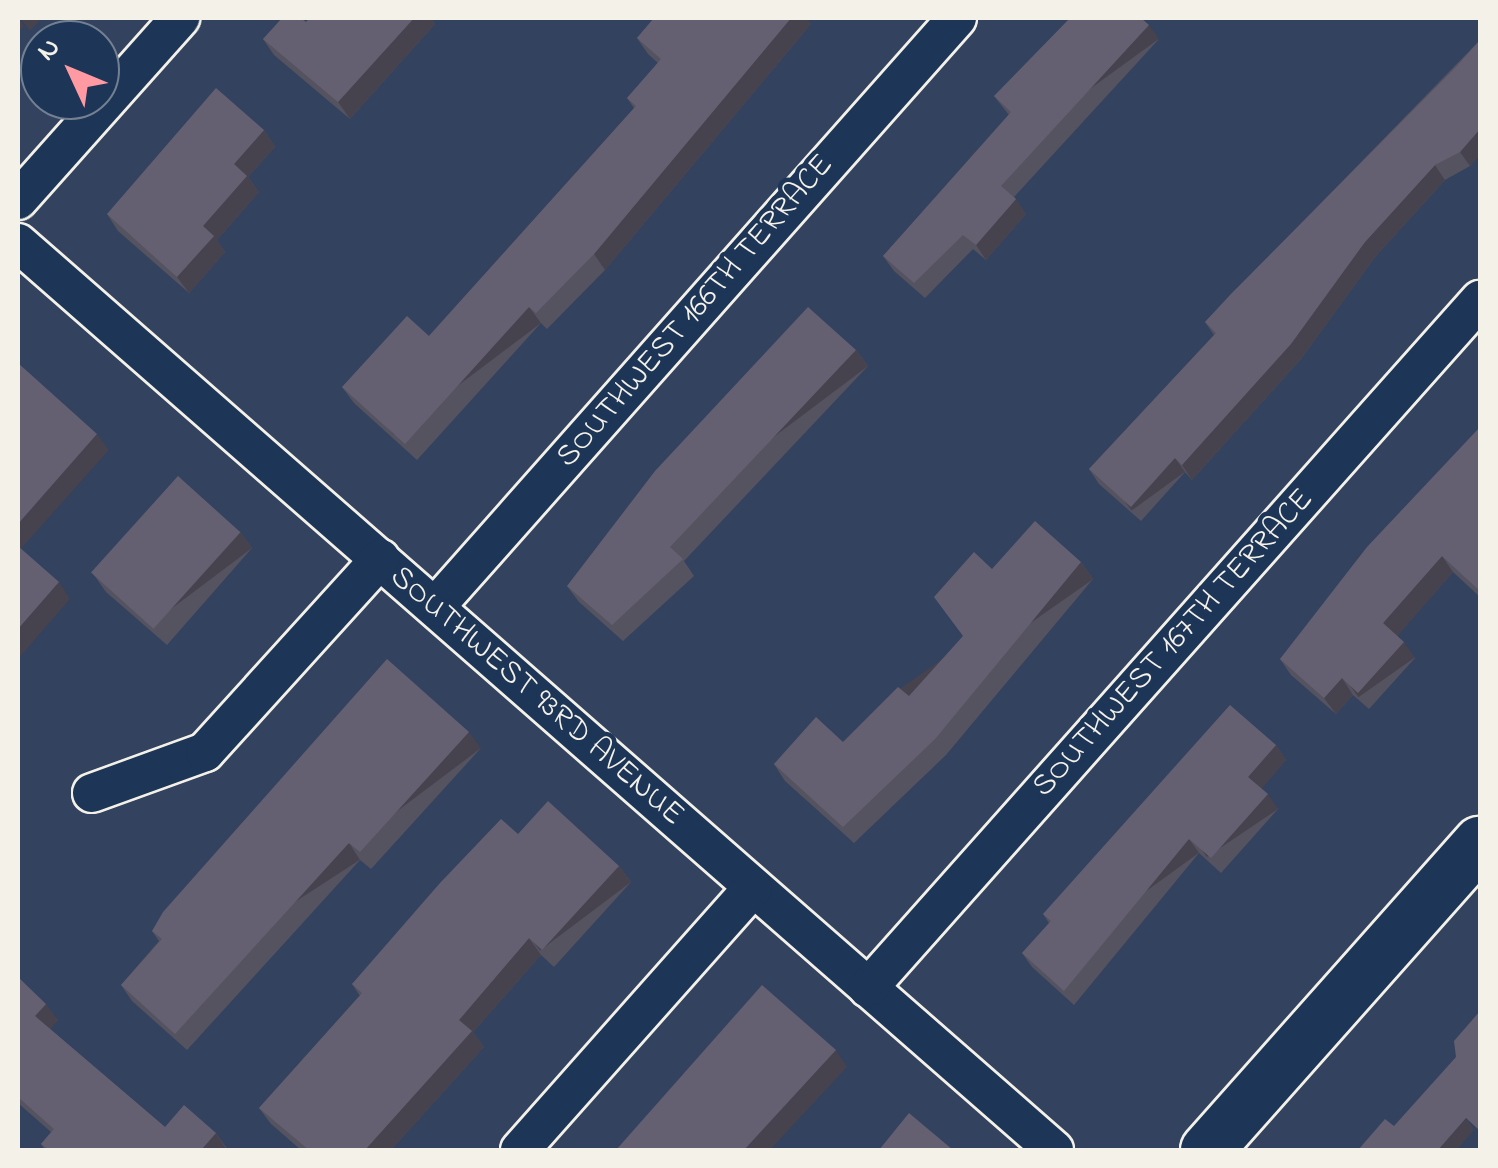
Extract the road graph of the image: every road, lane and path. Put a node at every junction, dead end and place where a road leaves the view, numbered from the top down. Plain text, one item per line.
1 (180, 18) edge
2 (956, 18) edge
3 (18, 200) edge
4 (18, 243) edge
5 (1480, 300) edge
6 (380, 559) junction
7 (435, 607) junction
8 (92, 793) dead end
9 (1480, 843) edge
10 (753, 888) junction
11 (868, 988) junction
12 (520, 1150) edge
13 (1054, 1150) edge
14 (1207, 1150) edge

1 - 3 street
2 - 7 street, SOUTHWEST 166TH TERRACE
4 - 6 street, SOUTHWEST 93RD AVENUE
5 - 11 street, SOUTHWEST 167TH TERRACE
6 - 7 street, SOUTHWEST 93RD AVENUE
6 - 8 street
7 - 10 street, SOUTHWEST 93RD AVENUE
9 - 14 street
10 - 11 street, SOUTHWEST 93RD AVENUE
10 - 12 street
11 - 13 street, SOUTHWEST 93RD AVENUE

